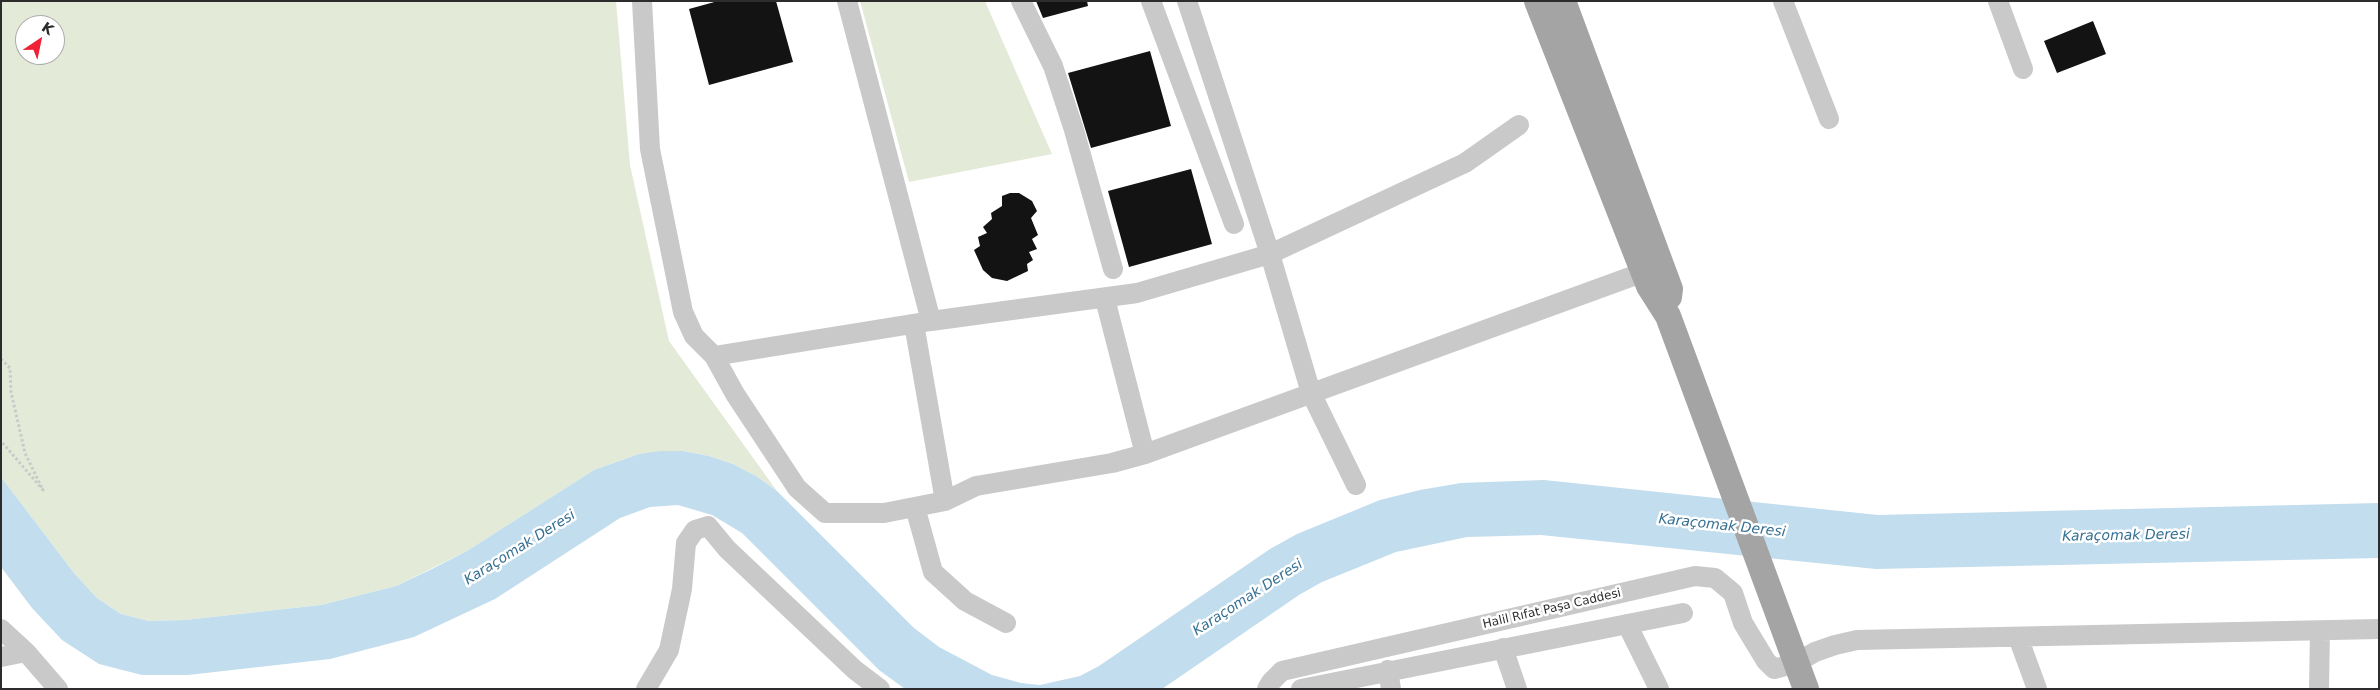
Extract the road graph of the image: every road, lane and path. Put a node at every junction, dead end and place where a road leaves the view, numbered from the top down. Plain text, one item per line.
1 (642, 1) edge
2 (847, 1) edge
3 (1020, 1) edge
4 (1151, 1) edge
5 (1187, 1) edge
6 (1537, 1) edge
7 (1563, 1) edge
8 (1783, 1) edge
9 (1998, 1) edge
10 (2023, 69) dead end
11 (1829, 119) dead end
12 (1519, 125) dead end
13 (1234, 224) dead end
14 (1270, 254) junction
15 (1113, 268) dead end
16 (1644, 272) junction
17 (1105, 299) junction
18 (1668, 316) junction
19 (923, 322) junction
20 (714, 356) junction
21 (1, 359) edge
22 (1311, 393) junction
23 (1, 441) edge
24 (1145, 454) junction
25 (1356, 485) dead end
26 (945, 501) junction
27 (915, 507) junction
28 (1682, 613) dead end
29 (1006, 623) dead end
30 (1627, 624) junction
31 (1, 629) edge
32 (2379, 630) edge
33 (2320, 631) junction
34 (2018, 637) junction
35 (1504, 648) junction
36 (26, 652) junction
37 (1, 657) edge
38 (1796, 663) junction
39 (1389, 680) edge
40 (1264, 686) edge
41 (58, 689) edge
42 (646, 689) edge
43 (880, 689) edge
44 (1302, 689) edge
45 (1518, 689) edge
46 (1659, 689) edge
47 (1806, 689) edge
48 (2037, 689) edge
49 (2319, 689) edge

1 - 20 street
2 - 19 street
3 - 15 street
4 - 13 street
5 - 14 street
6 - 16 main road
7 - 18 main road
8 - 11 street
9 - 10 street
12 - 14 street
14 - 17 street
14 - 22 street
16 - 18 main road
16 - 22 street
17 - 19 street
17 - 24 street
18 - 38 main road
19 - 20 street
19 - 26 street
20 - 27 street
21 - 23 path
22 - 24 street
22 - 25 street
24 - 26 street
26 - 27 street
27 - 29 street
28 - 30 street
30 - 35 street
30 - 46 street
31 - 36 street
32 - 33 street
33 - 34 street
33 - 49 street
34 - 38 street
34 - 48 street
35 - 39 street
35 - 45 street
36 - 37 street
36 - 41 street
38 - 40 street, Halil Rıfat Paşa Caddesi
38 - 47 main road
39 - 44 street
42 - 43 street

